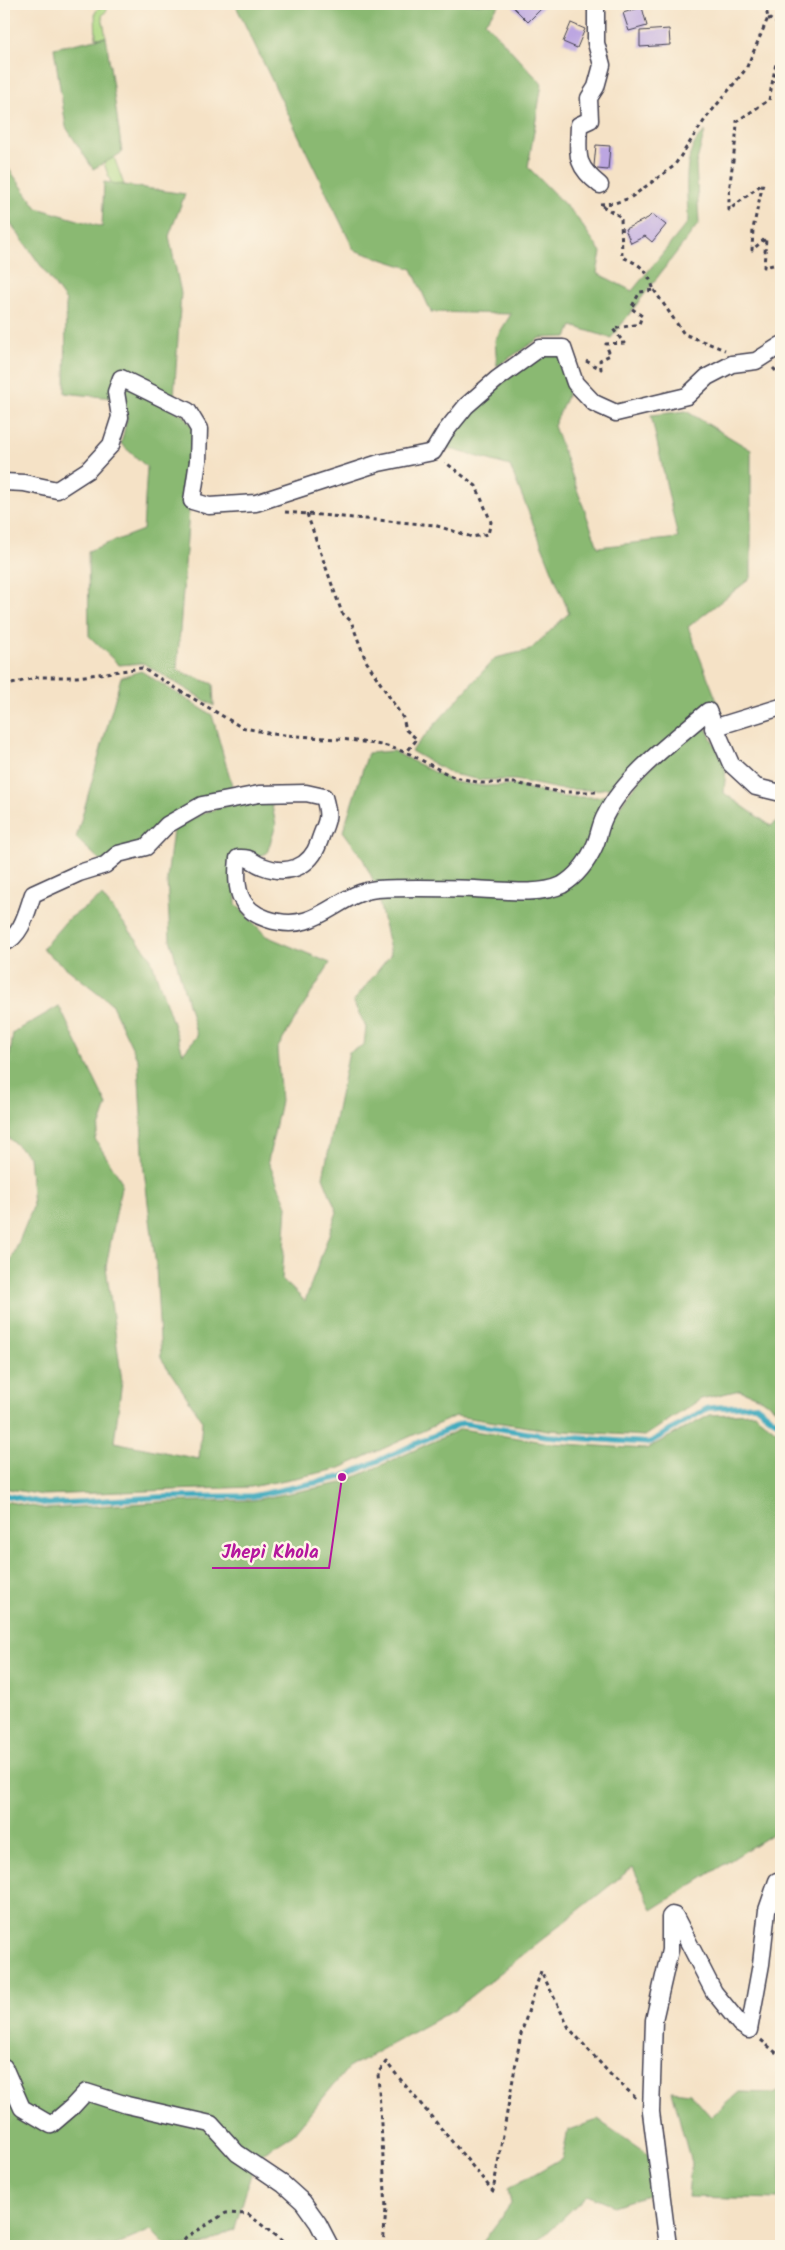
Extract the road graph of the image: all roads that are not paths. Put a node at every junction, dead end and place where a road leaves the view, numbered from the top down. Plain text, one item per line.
1 (594, 4) edge
2 (600, 185) road end
3 (781, 345) edge
4 (4, 482) edge
5 (781, 707) edge
6 (714, 728) junction
7 (781, 793) edge
8 (4, 942) edge
9 (781, 1887) edge
10 (4, 2067) edge
11 (330, 2246) edge
12 (668, 2246) edge

1 - 2 street
3 - 4 street
5 - 6 street
6 - 7 street
6 - 8 street
9 - 12 street
10 - 11 street

